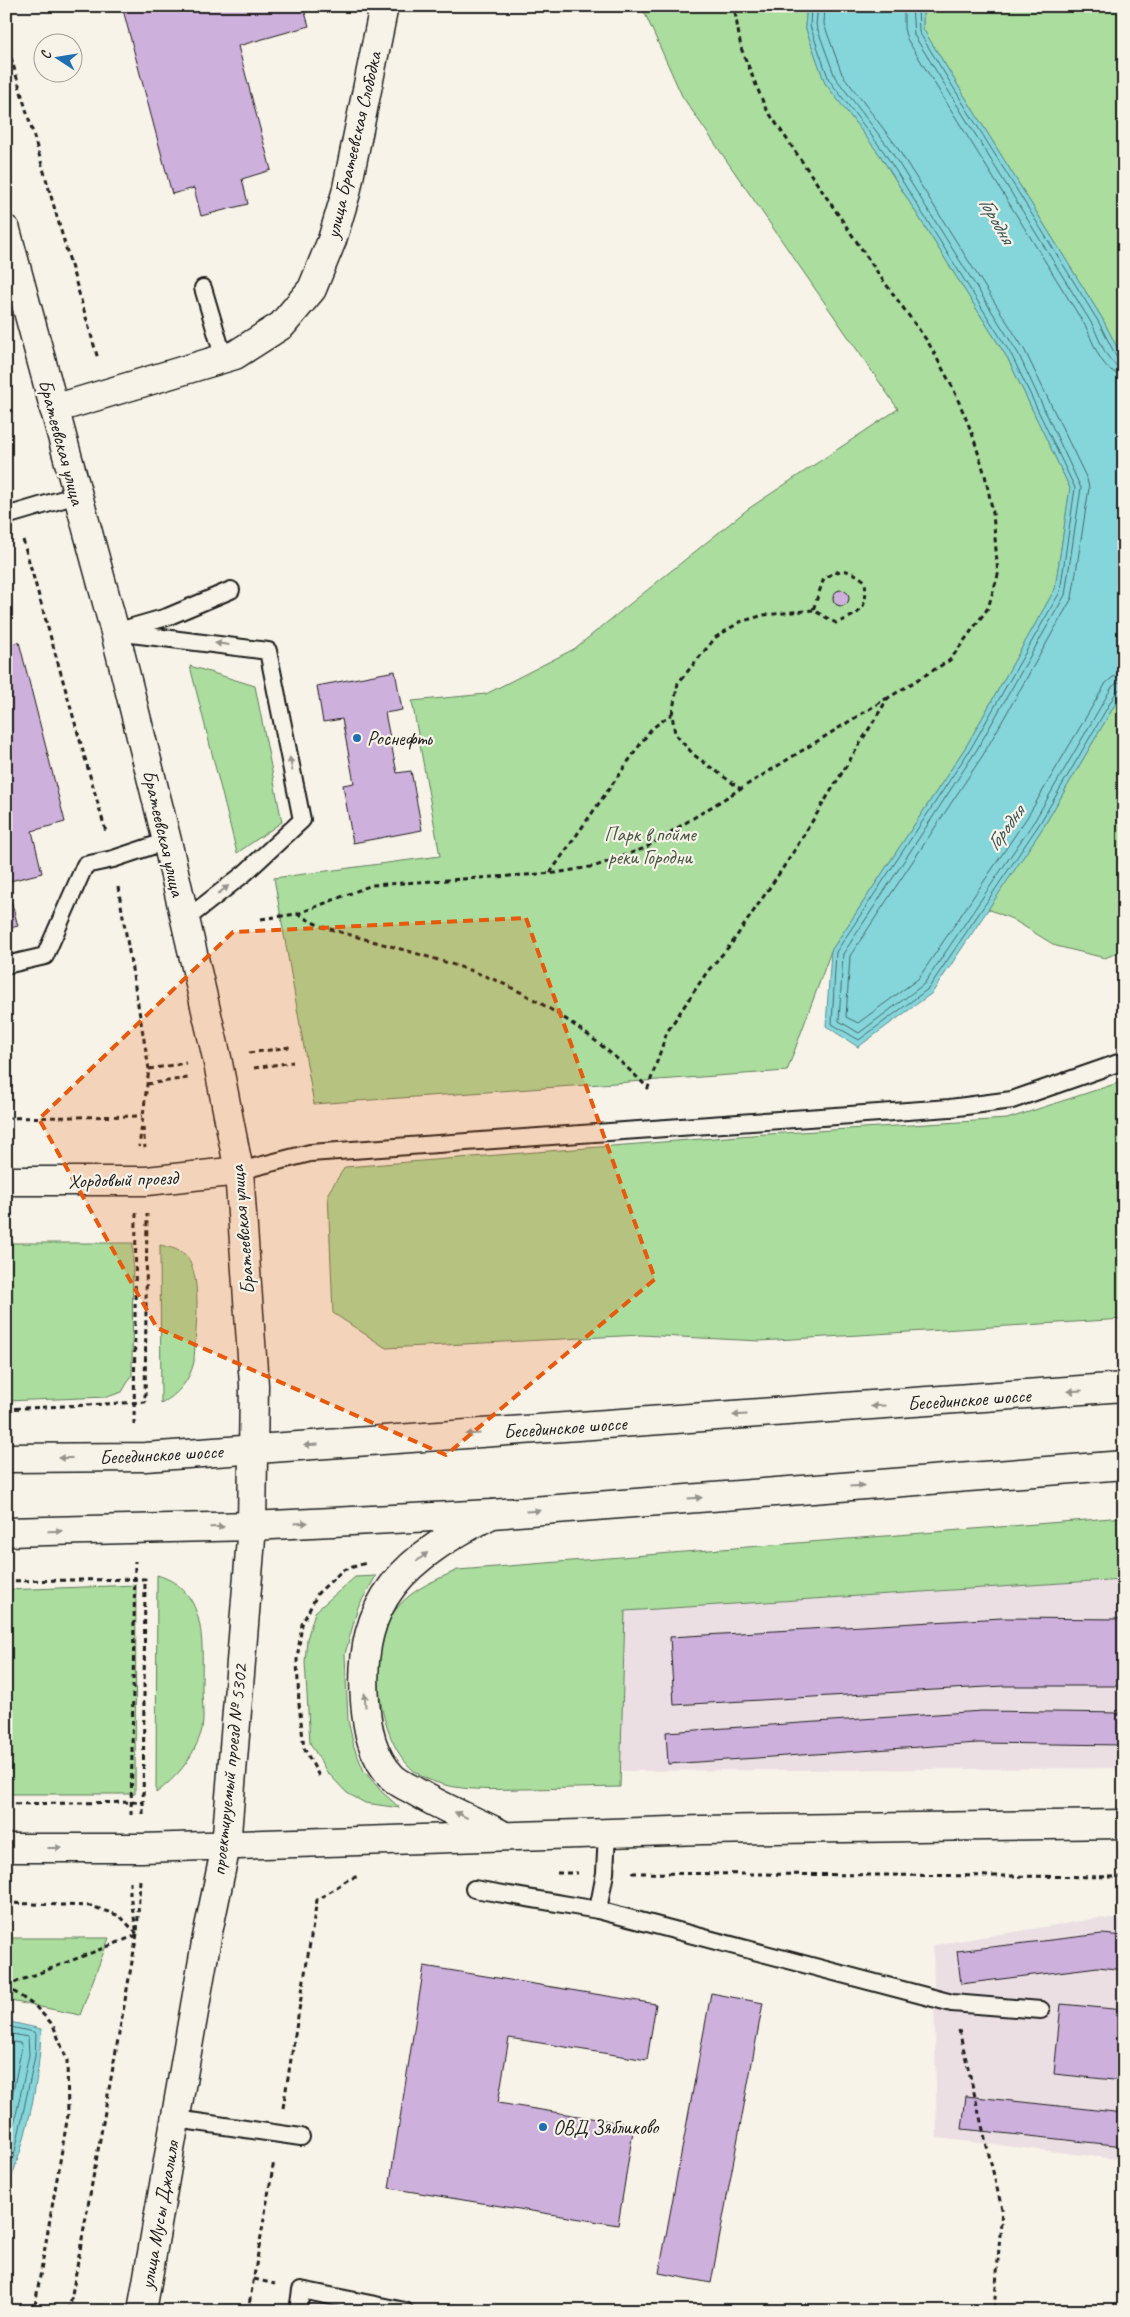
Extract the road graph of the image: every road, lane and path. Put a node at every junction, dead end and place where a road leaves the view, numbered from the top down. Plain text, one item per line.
1 (384, 6) edge
2 (734, 6) edge
3 (6, 40) edge
4 (6, 230) edge
5 (203, 288) dead end
6 (98, 359) dead end
7 (224, 359) junction
8 (54, 409) junction
9 (6, 477) edge
10 (77, 495) junction
11 (11, 515) edge
12 (231, 590) dead end
13 (812, 610) junction
14 (115, 632) junction
15 (888, 698) junction
16 (672, 714) junction
17 (742, 790) junction
18 (167, 841) junction
19 (114, 859) junction
20 (549, 873) junction
21 (297, 914) junction
22 (261, 919) dead end
23 (185, 920) junction
24 (6, 965) edge
25 (1124, 1061) edge
26 (6, 1118) edge
27 (239, 1171) junction
28 (147, 1181) junction
29 (10, 1183) edge
30 (136, 1225) dead end
31 (1124, 1387) edge
32 (134, 1404) junction
33 (6, 1409) edge
34 (253, 1449) junction
35 (6, 1458) edge
36 (1124, 1465) edge
37 (492, 1514) junction
38 (252, 1526) junction
39 (6, 1532) edge
40 (370, 1562) dead end
41 (134, 1580) junction
42 (6, 1581) edge
43 (319, 1776) dead end
44 (131, 1802) junction
45 (144, 1802) junction
46 (7, 1803) edge
47 (1124, 1824) edge
48 (607, 1832) junction
49 (505, 1835) junction
50 (226, 1846) junction
51 (6, 1848) edge
52 (142, 1848) junction
53 (556, 1873) dead end
54 (605, 1873) junction
55 (368, 1874) dead end
56 (1124, 1877) edge
57 (474, 1889) dead end
58 (6, 1903) edge
59 (598, 1910) junction
60 (137, 1934) junction
61 (310, 1940) dead end
62 (6, 1986) edge
63 (952, 2002) junction
64 (1040, 2010) dead end
65 (176, 2119) junction
66 (301, 2138) dead end
67 (34, 2311) edge
68 (69, 2311) edge
69 (142, 2311) edge
70 (298, 2311) edge
71 (405, 2311) edge
72 (994, 2311) edge

1 - 7 street, улица Братеевская Слободка
2 - 15 path
3 - 6 path
4 - 8 street, Братеевская улица
5 - 7 lane
7 - 8 street, улица Братеевская Слободка
8 - 10 street, Братеевская улица
9 - 11 path
10 - 11 lane
10 - 14 street, Братеевская улица
11 - 19 path
12 - 14 lane
13 - 13 path
13 - 16 path
14 - 18 street, Братеевская улица
23 -> 14 lane
15 - 17 path
15 - 21 path
16 - 17 path
16 - 20 path
17 - 20 path
18 - 19 lane
18 - 23 street, Братеевская улица
19 - 24 lane
19 - 26 path
20 - 21 path
21 - 22 path
23 - 27 street, Братеевская улица
25 - 27 lane
27 - 28 street, Хордовый проезд
27 - 34 street, Братеевская улица
28 - 29 street, Хордовый проезд
28 - 32 path
30 - 32 path
31 -> 34 street, Бесединское шоссе
32 - 33 path
34 -> 35 street, Бесединское шоссе
34 - 38 street, проектируемый проезд № 5302
37 -> 36 street
38 -> 37 street
49 -> 37 street
39 -> 38 street
38 - 50 street, проектируемый проезд № 5302
40 - 43 path
41 - 42 path
41 - 44 path
41 - 45 path
44 - 45 path
44 - 46 path
45 - 52 path
47 - 48 street
48 - 49 street
48 - 54 lane
49 - 50 street
50 - 52 street
50 - 65 street, проектируемый проезд № 5302
51 -> 52 street
52 - 60 path
53 - 54 path
54 - 56 path
54 - 59 lane
55 - 61 path
57 - 59 lane
58 - 60 path
59 - 63 lane
60 - 62 path
60 - 68 path
62 - 67 path
63 - 64 lane
63 - 72 path
65 - 66 lane
65 - 69 street, улица Мусы Джалиля
70 - 71 lane

